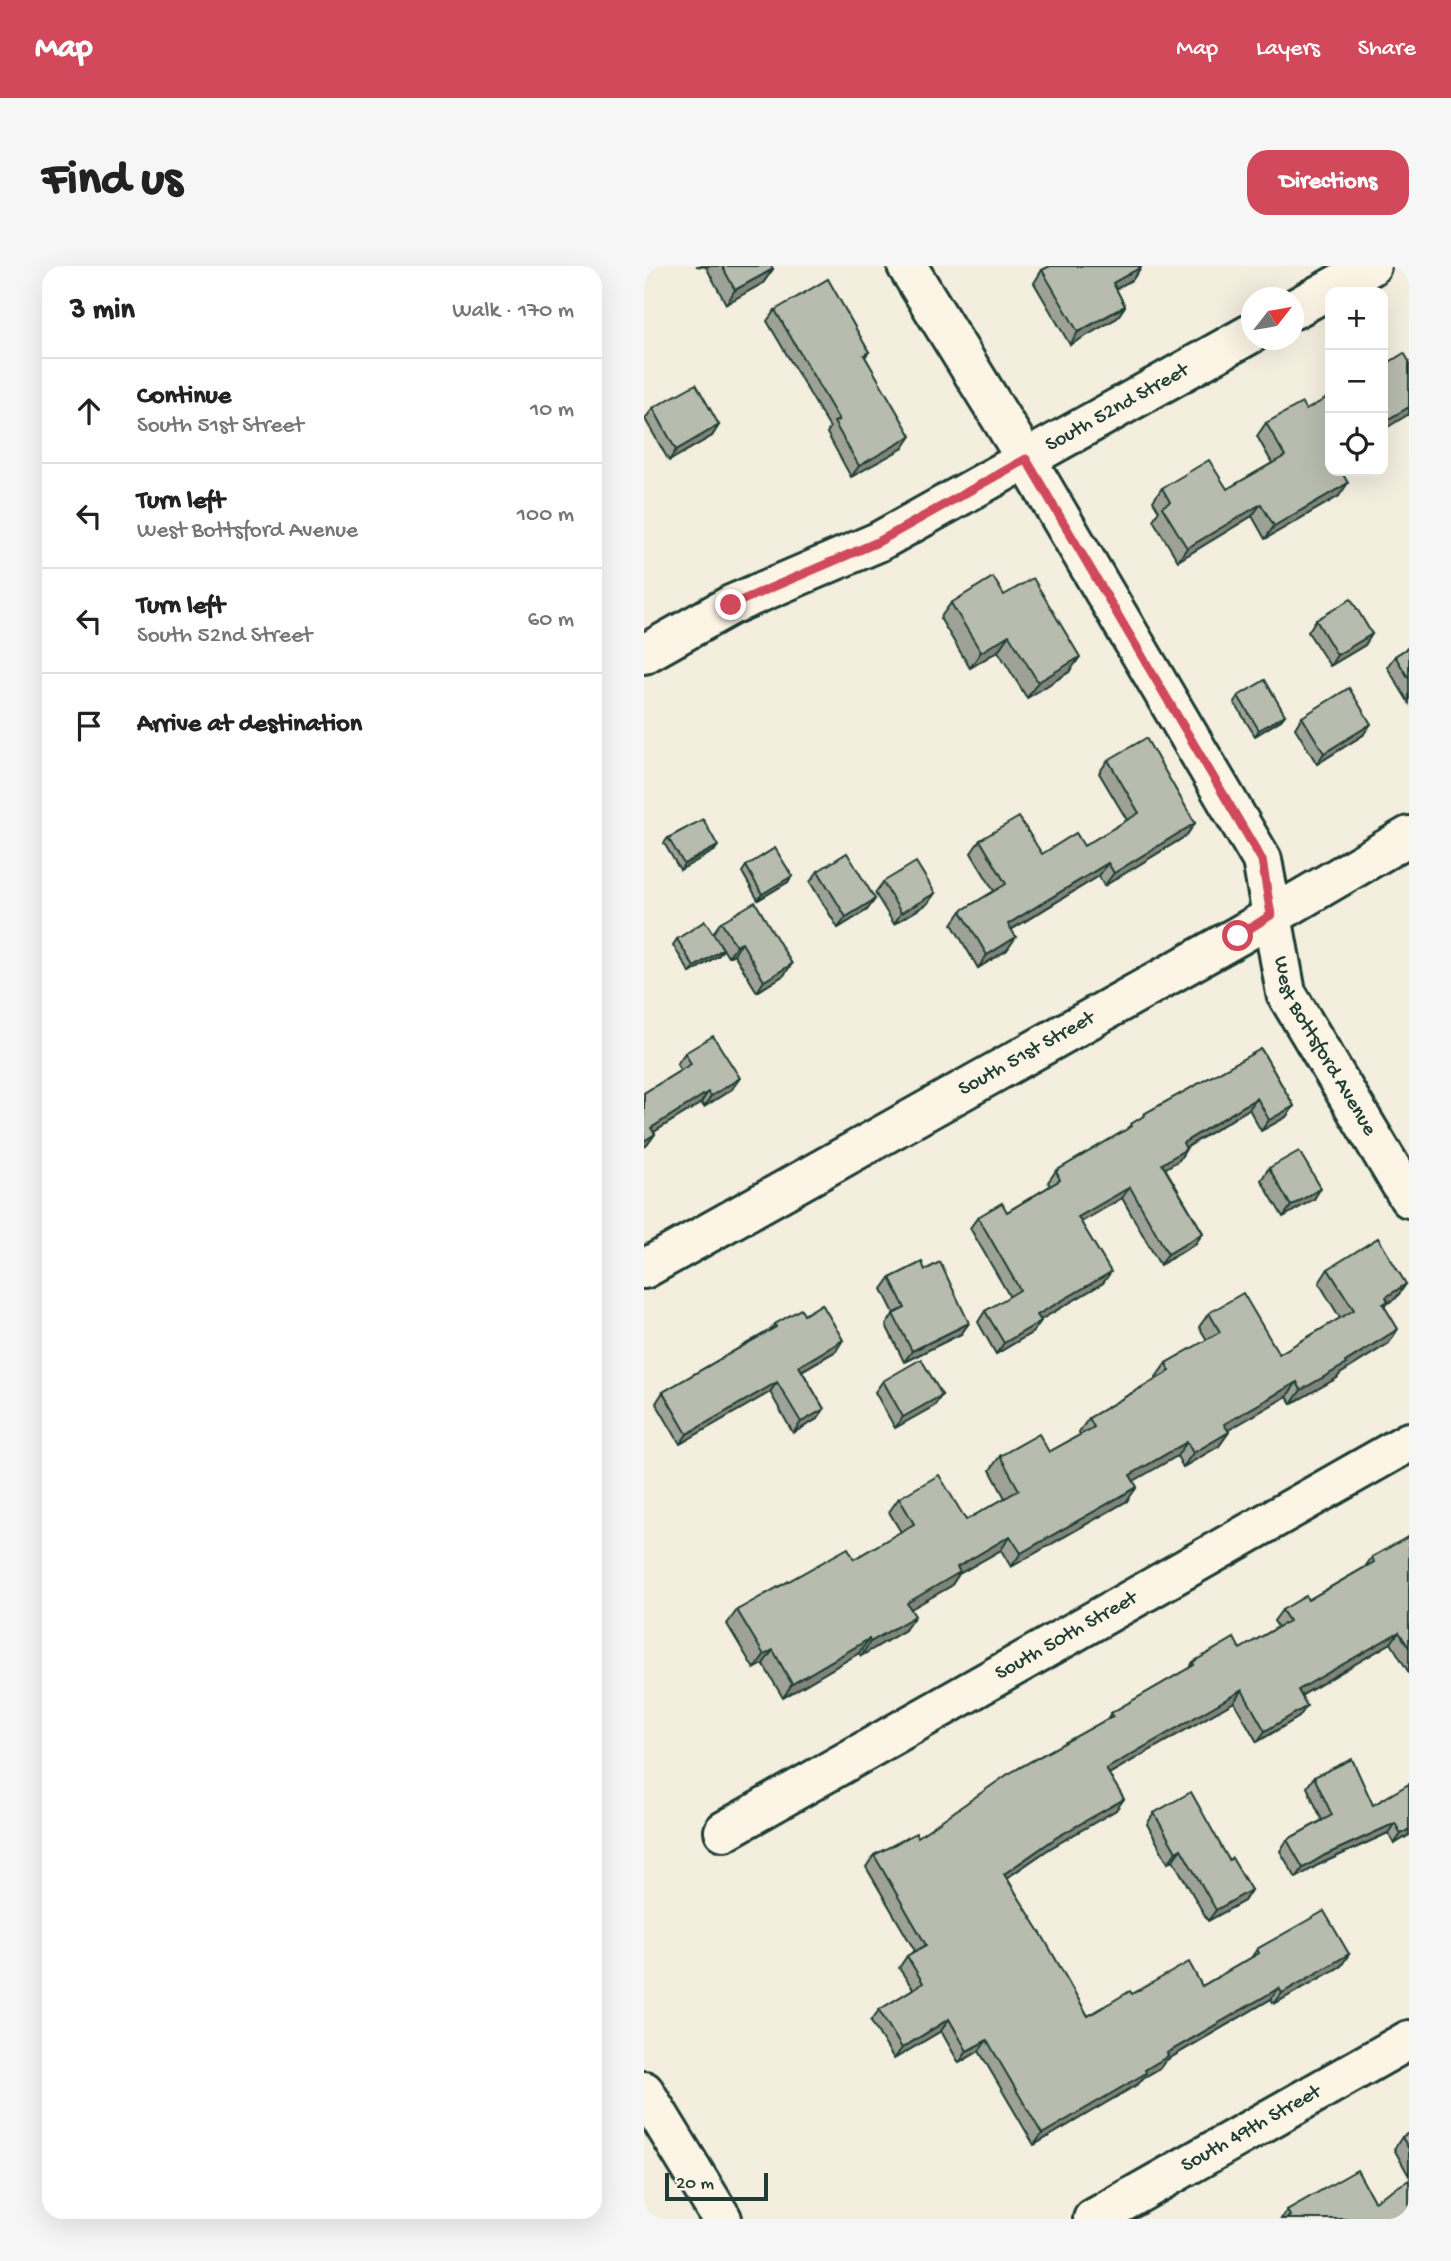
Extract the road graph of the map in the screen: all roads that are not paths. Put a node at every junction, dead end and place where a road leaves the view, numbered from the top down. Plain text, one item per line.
1 (907, 266) edge
2 (1371, 266) edge
3 (1304, 303) edge
4 (1241, 339) edge
5 (1026, 459) junction
6 (644, 654) edge
7 (1409, 836) edge
8 (1271, 915) junction
9 (1409, 1198) edge
10 (644, 1269) edge
11 (1409, 1442) edge
12 (724, 1831) dead end
13 (1409, 2040) edge
14 (644, 2091) edge
15 (722, 2219) edge
16 (1093, 2219) edge

1 - 5 main road, West Bottsford Avenue
2 - 3 main road
4 - 5 main road, South 52nd Street
5 - 6 main road, South 52nd Street
5 - 8 main road, West Bottsford Avenue
7 - 8 main road, South 51st Street
8 - 9 main road, West Bottsford Avenue
8 - 10 main road, South 51st Street
11 - 12 main road, South 50th Street
13 - 16 main road, South 49th Street
14 - 15 main road

